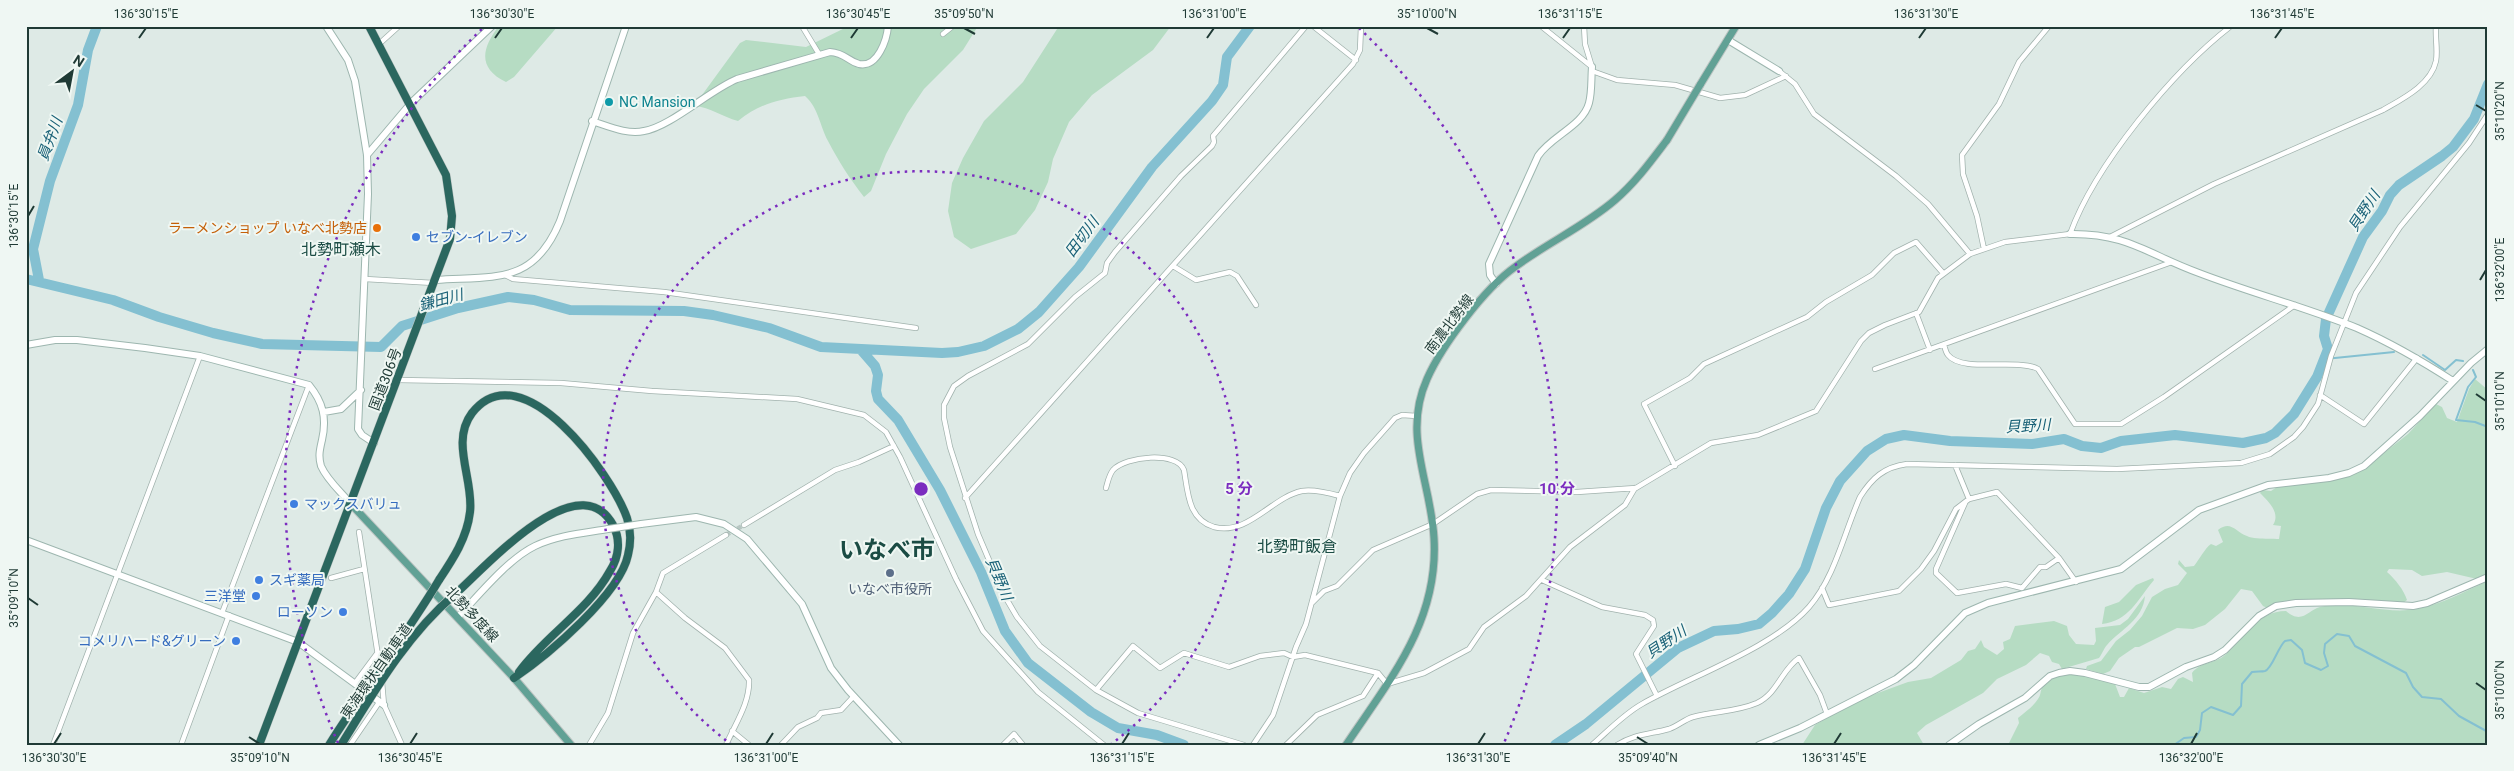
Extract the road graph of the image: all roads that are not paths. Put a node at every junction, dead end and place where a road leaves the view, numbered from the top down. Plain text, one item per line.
1 (326, 26) edge
2 (370, 26) edge
3 (399, 26) edge
4 (492, 26) edge
5 (626, 26) edge
6 (802, 26) edge
7 (888, 26) edge
8 (953, 26) edge
9 (1306, 26) edge
10 (1313, 26) edge
11 (1361, 26) edge
12 (1541, 26) edge
13 (1736, 26) edge
14 (2049, 26) edge
15 (2231, 26) edge
16 (2436, 26) edge
17 (1585, 27) edge
18 (943, 34) dead end
19 (1728, 40) junction
20 (379, 44) junction
21 (819, 54) junction
22 (1356, 60) junction
23 (1592, 69) junction
24 (1779, 71) joint
25 (1786, 76) junction
26 (411, 103) junction
27 (2488, 114) edge
28 (592, 121) junction
29 (367, 155) junction
30 (2070, 234) junction
31 (2110, 237) junction
32 (1984, 249) junction
33 (1970, 254) junction
34 (2172, 262) junction
35 (1173, 266) junction
36 (1943, 273) junction
37 (505, 275) junction
38 (365, 279) junction
39 (1496, 284) junction
40 (434, 285) junction
41 (1256, 305) dead end
42 (2295, 305) junction
43 (1916, 313) junction
44 (2344, 323) junction
45 (916, 328) dead end
46 (26, 345) edge
47 (1944, 345) junction
48 (2488, 349) edge
49 (1930, 350) junction
50 (200, 356) junction
51 (2417, 358) junction
52 (1875, 369) dead end
53 (398, 378) junction
54 (2454, 381) junction
55 (309, 385) junction
56 (361, 390) junction
57 (2320, 395) junction
58 (324, 412) junction
59 (1417, 416) junction
60 (374, 443) junction
61 (894, 446) junction
62 (1955, 465) junction
63 (1674, 466) junction
64 (1106, 488) dead end
65 (1635, 488) junction
66 (1340, 496) junction
67 (965, 498) junction
68 (1967, 500) junction
69 (350, 503) junction
70 (1433, 524) junction
71 (744, 525) tunnel mouth
72 (359, 532) dead end
73 (726, 535) tunnel mouth
74 (26, 540) edge
75 (2059, 558) junction
76 (364, 569) junction
77 (119, 575) junction
78 (2488, 577) edge
79 (331, 578) dead end
80 (1542, 580) junction
81 (2076, 582) junction
82 (1822, 588) junction
83 (656, 592) junction
84 (1312, 603) junction
85 (225, 614) junction
86 (458, 617) junction
87 (298, 642) junction
88 (378, 652) junction
89 (1293, 657) junction
90 (1378, 673) junction
91 (514, 678) junction
92 (356, 683) junction
93 (1387, 684) junction
94 (1096, 690) junction
95 (1657, 695) junction
96 (854, 696) junction
97 (382, 703) junction
98 (1826, 714) junction
99 (732, 731) junction
100 (53, 745) edge
101 (181, 745) edge
102 (260, 745) edge
103 (329, 745) edge
104 (341, 745) edge
105 (350, 745) edge
106 (402, 745) edge
107 (571, 745) edge
108 (589, 745) edge
109 (726, 745) edge
110 (749, 745) edge
111 (781, 745) edge
112 (899, 745) edge
113 (1003, 745) edge
114 (1023, 745) edge
115 (1104, 745) edge
116 (1244, 745) edge
117 (1253, 745) edge
118 (1286, 745) edge
119 (1346, 745) edge
120 (1592, 745) edge
121 (1618, 745) edge
122 (1759, 745) edge
123 (1949, 745) edge

1 - 29 street
2 - 20 highway, 国道306号
3 - 20 street
4 - 26 street
5 - 28 street
6 - 21 street
7 - 21 street
8 - 18 street
9 - 67 street
10 - 22 street
11 - 22 street
12 - 23 street
13 - 19 main road, 南濃北勢線
14 - 32 street
15 - 30 street
16 - 31 street
17 - 23 street
19 - 24 street
19 - 39 main road, 南濃北勢線, bridge
20 - 26 highway, 国道306号
21 - 28 street
22 - 35 street
23 - 25 street
23 - 39 street
24 - 25 street
25 - 33 street
26 - 29 street
26 - 40 highway, 国道306号
27 - 44 street
28 - 37 street
29 - 38 street
30 - 31 street
30 - 32 street
31 - 34 street
32 - 33 street
33 - 36 street
34 - 42 street
34 - 47 street
35 - 41 street
35 - 67 street
36 - 43 street
36 - 63 street
37 - 40 street
37 - 45 street
38 - 40 street
38 - 56 street
39 - 59 main road, 南濃北勢線
40 - 53 highway, 国道306号
42 - 44 street
42 - 47 street
43 - 49 street
43 - 63 street
44 - 51 street
44 - 57 street
46 - 50 street
47 - 49 street
48 - 54 street
49 - 52 street
50 - 55 street
50 - 77 street
51 - 54 street
51 - 57 street
53 - 60 highway, 国道306号
53 - 61 street
54 - 81 street
55 - 58 street
55 - 85 street
56 - 58 street
56 - 60 street
57 - 62 street
58 - 69 street
59 - 66 street
59 - 70 main road, 南濃北勢線
60 - 69 highway, 国道306号
61 - 71 street
61 - 115 street
62 - 68 street
62 - 82 street
63 - 65 street
64 - 66 street
65 - 70 street
65 - 80 street
66 - 84 street
67 - 94 street
68 - 75 street
68 - 75 street
68 - 82 street
69 - 86 main road, 北勢多度線
69 - 87 highway, 国道306号
70 - 84 street
70 - 93 main road, 南濃北勢線
72 - 76 street
73 - 83 street
74 - 77 street
75 - 81 street
76 - 79 street
76 - 88 street
77 - 85 street
77 - 100 street
78 - 123 street
80 - 93 street
80 - 95 street
81 - 98 street
82 - 95 street
83 - 99 street
83 - 108 street
84 - 89 street
85 - 87 street
85 - 101 street
86 - 91 main road, 北勢多度線
86 - 96 street, bridge
87 - 92 street
87 - 102 highway, 国道306号
88 - 92 street
88 - 97 street
89 - 90 street
89 - 94 street
89 - 117 street
90 - 93 street
90 - 118 street
91 - 103 highway, 東海環状自動車道, bridge
91 - 104 highway, 東海環状自動車道, bridge
91 - 107 main road, 北勢多度線
92 - 97 street
93 - 119 main road, 南濃北勢線
94 - 116 street
95 - 120 street
96 - 111 street
96 - 112 street
97 - 105 street
97 - 106 street
98 - 121 street
98 - 122 street
99 - 109 street
99 - 110 street
113 - 114 street

